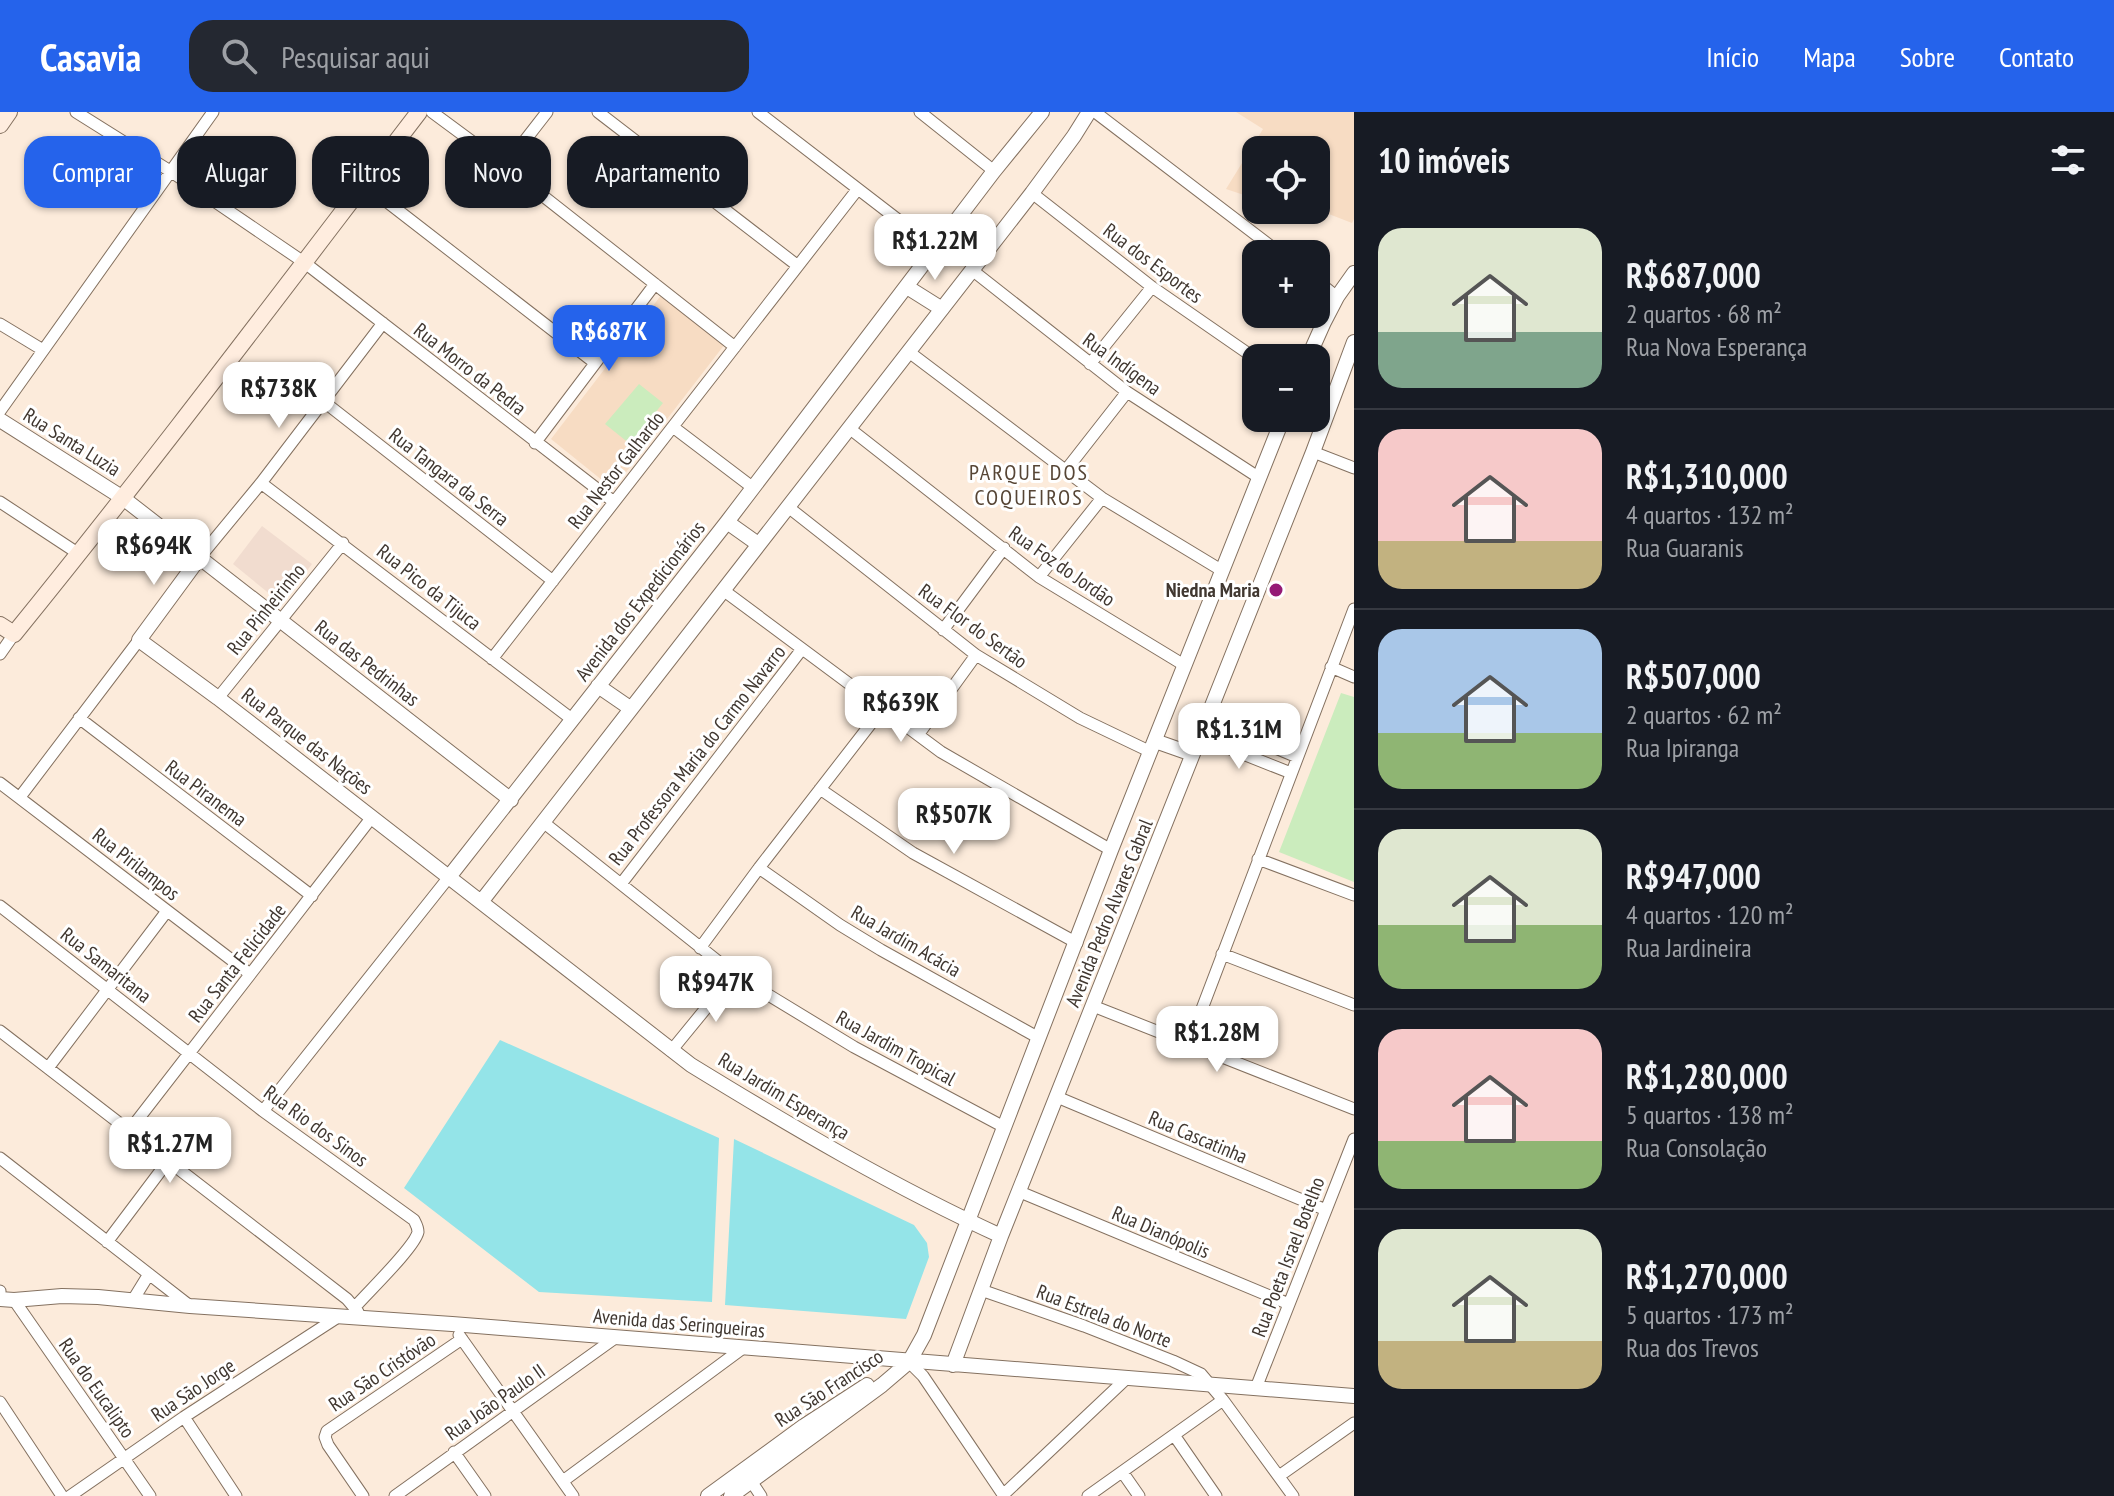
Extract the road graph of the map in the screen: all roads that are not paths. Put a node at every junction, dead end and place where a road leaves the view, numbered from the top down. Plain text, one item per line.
1 (9, 112) edge
2 (76, 112) edge
3 (213, 112) edge
4 (419, 112) edge
5 (432, 112) edge
6 (547, 112) edge
7 (598, 112) edge
8 (758, 112) edge
9 (920, 112) edge
10 (1042, 112) edge
11 (1089, 112) edge
12 (1095, 112) edge
13 (0, 125) edge
14 (401, 136) edge
15 (464, 136) edge
16 (528, 136) edge
17 (170, 171) junction
18 (994, 171) junction
19 (857, 190) junction
20 (1032, 193) junction
21 (551, 202) edge
22 (346, 208) edge
23 (395, 208) edge
24 (1263, 240) edge
25 (936, 249) junction
26 (305, 263) junction
27 (798, 266) junction
28 (972, 270) junction
29 (1354, 273) edge
30 (655, 284) junction
31 (907, 287) junction
32 (1152, 287) junction
33 (1330, 291) edge
34 (1337, 297) junction
35 (942, 309) junction
36 (383, 323) junction
37 (0, 324) edge
38 (1315, 344) edge
39 (735, 347) junction
40 (1242, 349) edge
41 (43, 350) junction
42 (1352, 351) edge
43 (909, 352) junction
44 (595, 363) junction
45 (1090, 364) junction
46 (1127, 392) junction
47 (323, 401) junction
48 (1330, 407) edge
49 (0, 411) edge
50 (0, 420) edge
51 (673, 427) junction
52 (849, 428) junction
53 (1277, 432) edge
54 (1320, 432) edge
55 (535, 443) junction
56 (1313, 452) junction
57 (1354, 468) edge
58 (1066, 470) junction
59 (1258, 477) junction
60 (261, 483) junction
61 (752, 487) junction
62 (123, 498) junction
63 (1102, 498) junction
64 (0, 502) edge
65 (614, 502) junction
66 (788, 507) junction
67 (727, 522) junction
68 (343, 543) junction
69 (758, 544) junction
70 (1004, 548) junction
71 (79, 554) junction
72 (200, 557) junction
73 (1221, 570) junction
74 (1039, 577) junction
75 (553, 581) junction
76 (723, 590) junction
77 (1354, 609) edge
78 (280, 621) junction
79 (7, 630) edge
80 (943, 630) junction
81 (139, 640) junction
82 (802, 649) junction
83 (0, 654) edge
84 (976, 655) junction
85 (492, 659) junction
86 (1184, 665) junction
87 (1331, 667) junction
88 (1354, 677) edge
89 (598, 686) junction
90 (218, 698) junction
91 (630, 708) junction
92 (883, 708) junction
93 (79, 718) junction
94 (1207, 719) junction
95 (573, 720) junction
96 (918, 735) junction
97 (1200, 737) junction
98 (1153, 746) junction
99 (1192, 754) junction
100 (1297, 757) junction
101 (1291, 773) junction
102 (0, 783) edge
103 (820, 789) junction
104 (20, 797) junction
105 (511, 800) junction
106 (372, 817) junction
107 (543, 822) junction
108 (1111, 850) junction
109 (1258, 859) junction
110 (759, 868) junction
111 (449, 877) junction
112 (621, 884) junction
113 (1354, 895) edge
114 (312, 896) junction
115 (481, 902) junction
116 (0, 906) edge
117 (167, 911) junction
118 (1077, 943) junction
119 (700, 948) junction
120 (1222, 954) junction
121 (250, 974) junction
122 (734, 974) junction
123 (108, 989) junction
124 (1354, 1005) edge
125 (1093, 1006) junction
126 (0, 1031) edge
127 (1039, 1038) junction
128 (1189, 1043) junction
129 (671, 1051) junction
130 (190, 1054) junction
131 (48, 1068) junction
132 (1057, 1097) junction
133 (1354, 1109) edge
134 (263, 1111) junction
135 (1004, 1127) junction
136 (129, 1131) junction
137 (1354, 1139) edge
138 (0, 1158) edge
139 (168, 1161) junction
140 (1020, 1192) junction
141 (1326, 1210) junction
142 (968, 1221) junction
143 (1001, 1236) junction
144 (107, 1242) junction
145 (149, 1274) junction
146 (981, 1290) junction
147 (3, 1296) edge
148 (133, 1300) junction
149 (1289, 1304) junction
150 (190, 1306) junction
151 (358, 1312) junction
152 (338, 1317) junction
153 (452, 1324) junction
154 (615, 1338) junction
155 (462, 1339) junction
156 (743, 1348) junction
157 (909, 1362) junction
158 (953, 1365) junction
159 (1128, 1377) junction
160 (1211, 1384) junction
161 (1256, 1388) junction
162 (1354, 1396) edge
163 (1223, 1400) junction
164 (0, 1402) edge
165 (513, 1412) junction
166 (184, 1417) junction
167 (1354, 1423) edge
168 (1174, 1435) junction
169 (454, 1452) junction
170 (124, 1459) junction
171 (1123, 1473) junction
172 (1279, 1476) junction
173 (563, 1481) junction
174 (751, 1481) junction
175 (398, 1495) edge
176 (1004, 1495) edge
177 (62, 1496) edge
178 (70, 1496) edge
179 (150, 1496) edge
180 (236, 1496) edge
181 (363, 1496) edge
182 (485, 1496) edge
183 (573, 1496) edge
184 (708, 1496) edge
185 (731, 1496) edge
186 (761, 1496) edge
187 (1088, 1496) edge
188 (1139, 1496) edge
189 (1216, 1496) edge
190 (1293, 1496) edge

1 - 13 main road
2 - 17 street, Rua Morro da Pedra
3 - 17 street
4 - 14 main road
5 - 15 street
6 - 16 street
7 - 27 street
8 - 19 street
9 - 18 street
10 - 18 street, Avenida dos Expedicionários
11 - 20 street
12 - 24 street
17 - 26 street, Rua Morro da Pedra
17 - 41 street
18 - 25 street, Avenida dos Expedicionários
19 - 25 street
19 - 27 street, Rua Nestor Galhardo
20 - 28 street
20 - 32 street, Rua dos Esportes
21 - 30 street
22 - 26 main road
23 - 44 street
25 - 31 street, Avenida dos Expedicionários
26 - 36 street, Rua Morro da Pedra
26 - 62 main road
27 - 39 street, Rua Nestor Galhardo
28 - 35 street
28 - 45 street, Rua Indígena
29 - 34 street
30 - 39 street
30 - 44 street
31 - 35 street
31 - 61 street, Avenida dos Expedicionários
32 - 40 street, Rua dos Esportes
32 - 45 street
33 - 34 street
34 - 38 street
35 - 43 street
36 - 47 street
36 - 55 street, Rua Morro da Pedra
37 - 41 street
39 - 51 street, Rua Nestor Galhardo
41 - 49 street
42 - 48 street, Avenida Pedro Alvares Cabral
43 - 52 street
43 - 58 street
44 - 55 street
45 - 46 street, Rua Indígena
46 - 58 street
46 - 59 street, Rua Indígena
47 - 60 street
47 - 75 street, Rua Tangara da Serra
50 - 62 street, Rua Santa Luzia
51 - 61 street
51 - 65 street, Rua Nestor Galhardo
52 - 66 street
52 - 70 street, Rua Foz do Jordão
53 - 59 street, Avenida Pedro Alvares Cabral
54 - 56 street, Avenida Pedro Alvares Cabral
55 - 65 street, Rua Morro da Pedra
56 - 57 street
56 - 94 street, Avenida Pedro Alvares Cabral
58 - 63 street
59 - 73 street, Avenida Pedro Alvares Cabral
60 - 68 street, Rua Pico da Tijuca
60 - 72 street
61 - 67 street, Avenida dos Expedicionários
62 - 71 main road
62 - 72 street, Rua Santa Luzia
63 - 73 street
63 - 74 street
64 - 71 street
65 - 75 street, Rua Nestor Galhardo
66 - 69 street
66 - 80 street, Rua Flor do Sertão
67 - 69 street
67 - 89 street, Avenida dos Expedicionários
68 - 78 street, Rua Pinheirinho
68 - 85 street, Rua Pico da Tijuca
69 - 76 street
70 - 74 street, Rua Foz do Jordão
70 - 80 street
71 - 79 main road
72 - 78 street, Rua das Pedrinhas
72 - 81 street
73 - 86 street, Avenida Pedro Alvares Cabral
74 - 86 street, Rua Foz do Jordão
75 - 85 street, Rua Nestor Galhardo
76 - 82 street
76 - 91 street
77 - 87 street
78 - 90 street, Rua Pinheirinho
78 - 105 street, Rua das Pedrinhas
79 - 83 street
80 - 84 street, Rua Flor do Sertão
81 - 90 street, Rua Parque das Nações
81 - 93 street
82 - 92 street
82 - 112 street, Rua Professora Maria do Carmo Navarro
84 - 96 street
84 - 98 street, Rua Flor do Sertão
85 - 95 street, Rua Pico da Tijuca
86 - 98 street, Avenida Pedro Alvares Cabral
87 - 88 street
87 - 100 street
89 - 91 street
89 - 95 street, Avenida dos Expedicionários
90 - 106 street, Rua Parque das Nações
91 - 107 street
92 - 96 street
92 - 103 street
93 - 104 street
93 - 114 street, Rua Piranema
94 - 97 street, Avenida Pedro Alvares Cabral
94 - 100 street
95 - 105 street, Avenida dos Expedicionários
96 - 108 street
97 - 99 street, Avenida Pedro Alvares Cabral
97 - 101 street
98 - 99 street
98 - 108 street, Avenida Pedro Alvares Cabral
99 - 125 street, Avenida Pedro Alvares Cabral
100 - 101 street
101 - 109 street
102 - 104 street, Rua Pirilampos
103 - 110 street
103 - 118 street
104 - 117 street, Rua Pirilampos
105 - 111 street, Avenida dos Expedicionários
106 - 111 street, Rua Parque das Nações
106 - 114 street, Rua Santa Felicidade
107 - 112 street, Rua Jardim Tropical
107 - 115 street
108 - 118 street, Avenida Pedro Alvares Cabral
109 - 113 street
109 - 120 street
110 - 119 street
110 - 127 street, Rua Jardim Acácia
111 - 115 street, Rua Jardim Esperança
111 - 134 street, Avenida dos Expedicionários
112 - 119 street, Rua Jardim Tropical
114 - 121 street, Rua Santa Felicidade
115 - 129 street, Rua Jardim Esperança
116 - 123 street, Rua Samaritana
117 - 121 street, Rua Pirilampos
117 - 123 street
118 - 127 street, Avenida Pedro Alvares Cabral
119 - 122 street, Rua Jardim Tropical
120 - 124 street
120 - 128 street
121 - 130 street, Rua Santa Felicidade
122 - 129 street
122 - 135 street, Rua Jardim Tropical
123 - 130 street, Rua Samaritana
123 - 131 street
125 - 128 street
125 - 132 street, Avenida Pedro Alvares Cabral
126 - 131 street
127 - 135 street, Avenida Pedro Alvares Cabral
128 - 133 street
129 - 142 street, Rua Jardim Esperança
130 - 134 street, Rua Rio dos Sinos
130 - 136 street, Rua Santa Felicidade
131 - 136 street
132 - 140 street, Avenida Pedro Alvares Cabral
132 - 141 street, Rua Cascatinha
134 - 151 street, Rua Rio dos Sinos
135 - 142 street, Avenida Pedro Alvares Cabral
136 - 139 street
137 - 141 street, Rua Poeta Israel Botelho
138 - 144 street
139 - 144 street
139 - 151 street
140 - 143 street, Avenida Pedro Alvares Cabral
140 - 149 street, Rua Dianópolis
141 - 149 street, Rua Poeta Israel Botelho
142 - 143 street, Rua Jardim Esperança
142 - 157 street, Avenida Pedro Alvares Cabral
143 - 146 street, Avenida Pedro Alvares Cabral
144 - 145 street
145 - 148 street
145 - 150 street
146 - 158 street, Avenida Pedro Alvares Cabral
146 - 160 street, Rua Estrela do Norte
147 - 148 street, Avenida das Seringueiras
147 - 170 street, Rua do Eucalipto
148 - 150 street, Avenida das Seringueiras
149 - 161 street, Rua Poeta Israel Botelho
150 - 152 street, Avenida das Seringueiras
151 - 152 street, Avenida das Seringueiras
151 - 153 street, Avenida das Seringueiras
152 - 166 street, Rua São Jorge
153 - 154 street, Avenida das Seringueiras
153 - 155 street
154 - 156 street, Avenida das Seringueiras
154 - 165 street, Rua João Paulo II
155 - 165 street
155 - 181 street, Rua São Cristóvão
156 - 157 street, Avenida das Seringueiras
156 - 173 street
157 - 158 street, Avenida das Seringueiras
157 - 174 street, Rua São Francisco
157 - 176 street
157 - 184 street, Rua São Francisco
158 - 159 street, Avenida das Seringueiras
159 - 160 street, Avenida das Seringueiras
159 - 176 street
160 - 161 street, Avenida das Seringueiras
160 - 163 street
161 - 162 street, Avenida das Seringueiras
163 - 168 street
163 - 172 street
164 - 177 street
165 - 169 street, Rua João Paulo II
165 - 173 street
166 - 170 street, Rua São Jorge
166 - 180 street
167 - 172 street
168 - 171 street
168 - 189 street
169 - 175 street, Rua João Paulo II
169 - 182 street
170 - 178 street, Rua São Jorge
170 - 179 street, Rua do Eucalipto
171 - 187 street
171 - 188 street
172 - 190 street
173 - 183 street
174 - 185 street, Rua São Francisco
174 - 186 street

